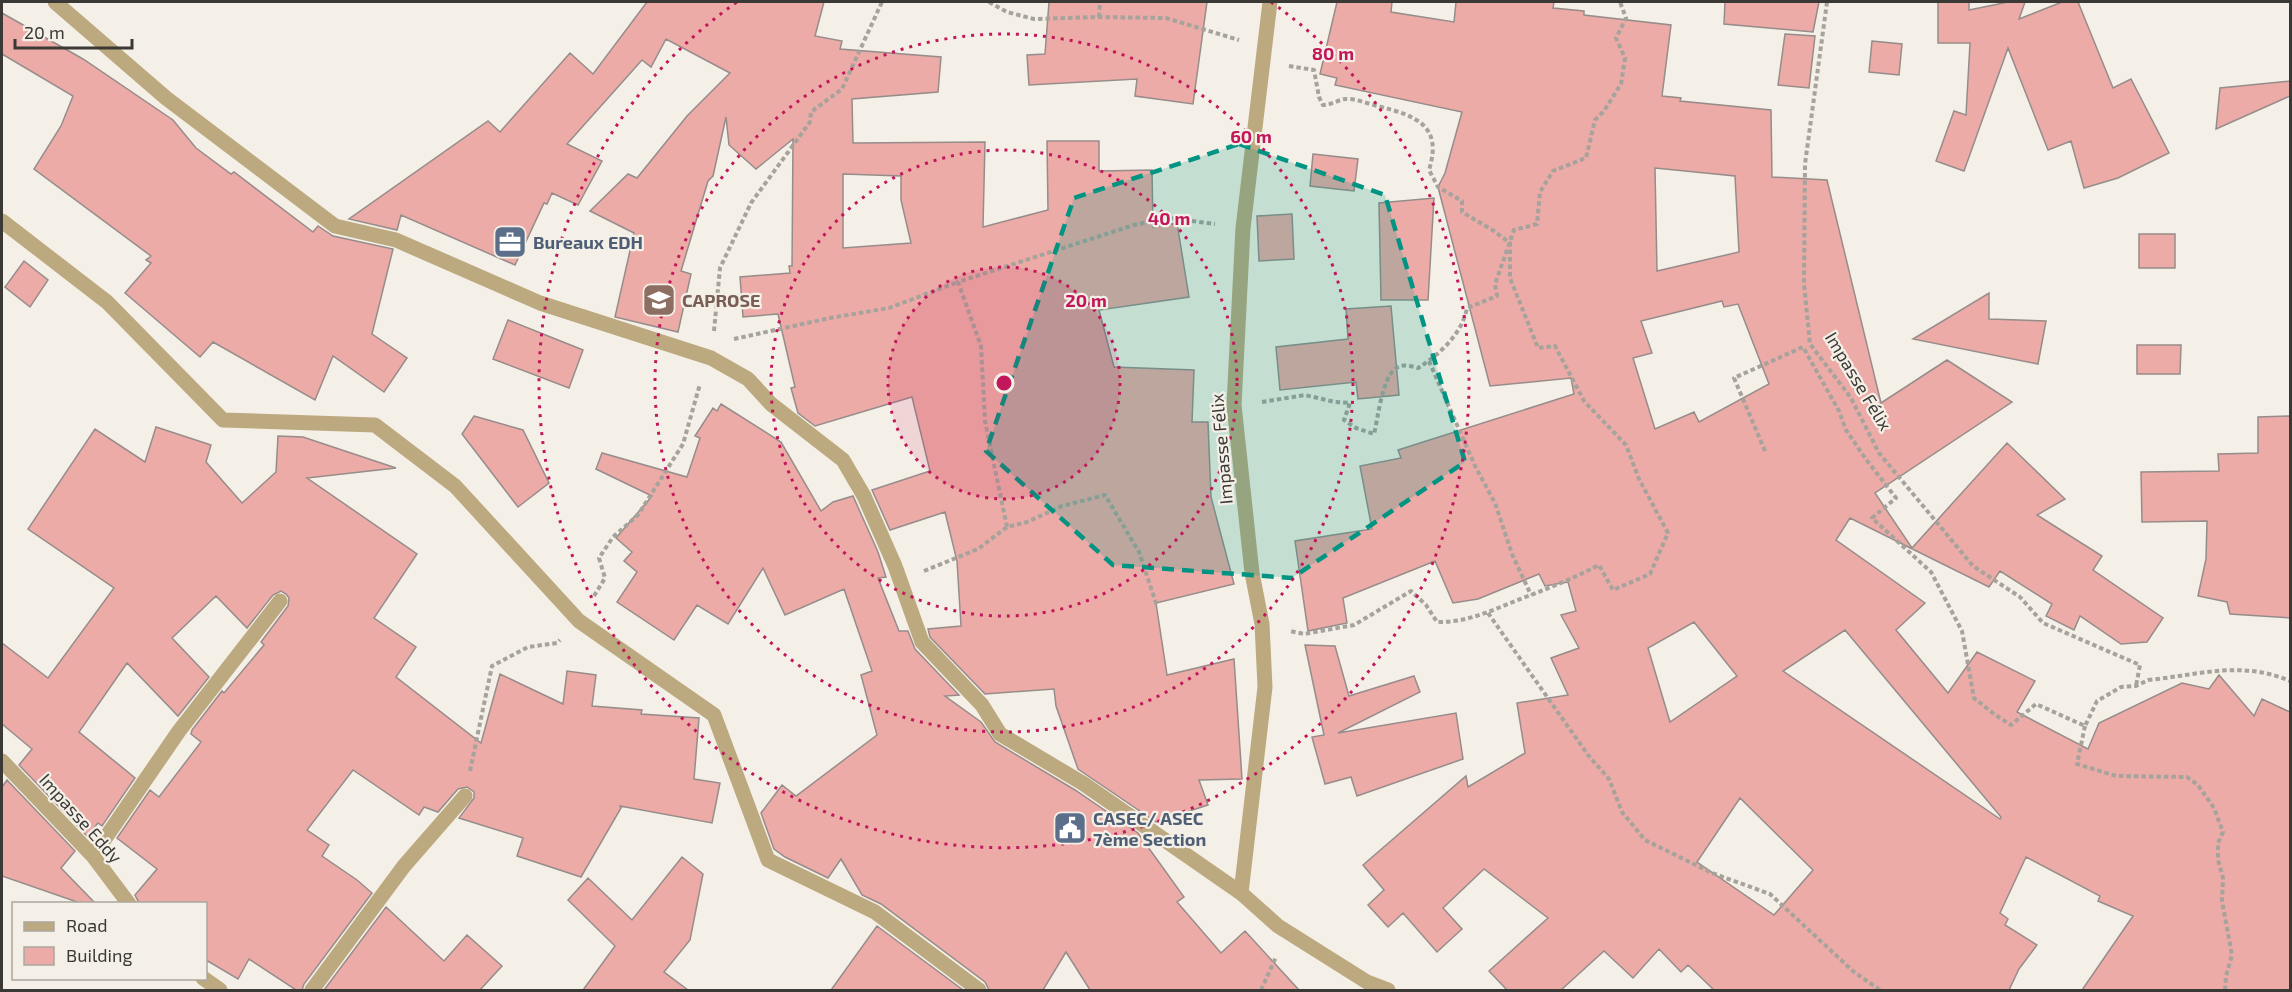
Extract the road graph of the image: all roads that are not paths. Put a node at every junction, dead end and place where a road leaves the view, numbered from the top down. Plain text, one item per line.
1 (55, 2) edge
2 (1270, 2) edge
3 (2, 221) edge
4 (280, 601) dead end
5 (2, 761) edge
6 (465, 796) road end
7 (93, 856) junction
8 (1241, 893) junction
9 (128, 902) edge
10 (206, 980) edge
11 (220, 990) edge
12 (312, 990) edge
13 (979, 990) edge
14 (1388, 990) edge

1 - 8 street
2 - 8 street, Impasse Félix
3 - 13 street
4 - 7 street
5 - 7 street, Impasse Eddy
6 - 12 street
7 - 9 street, Impasse Eddy
8 - 14 street
10 - 11 street

